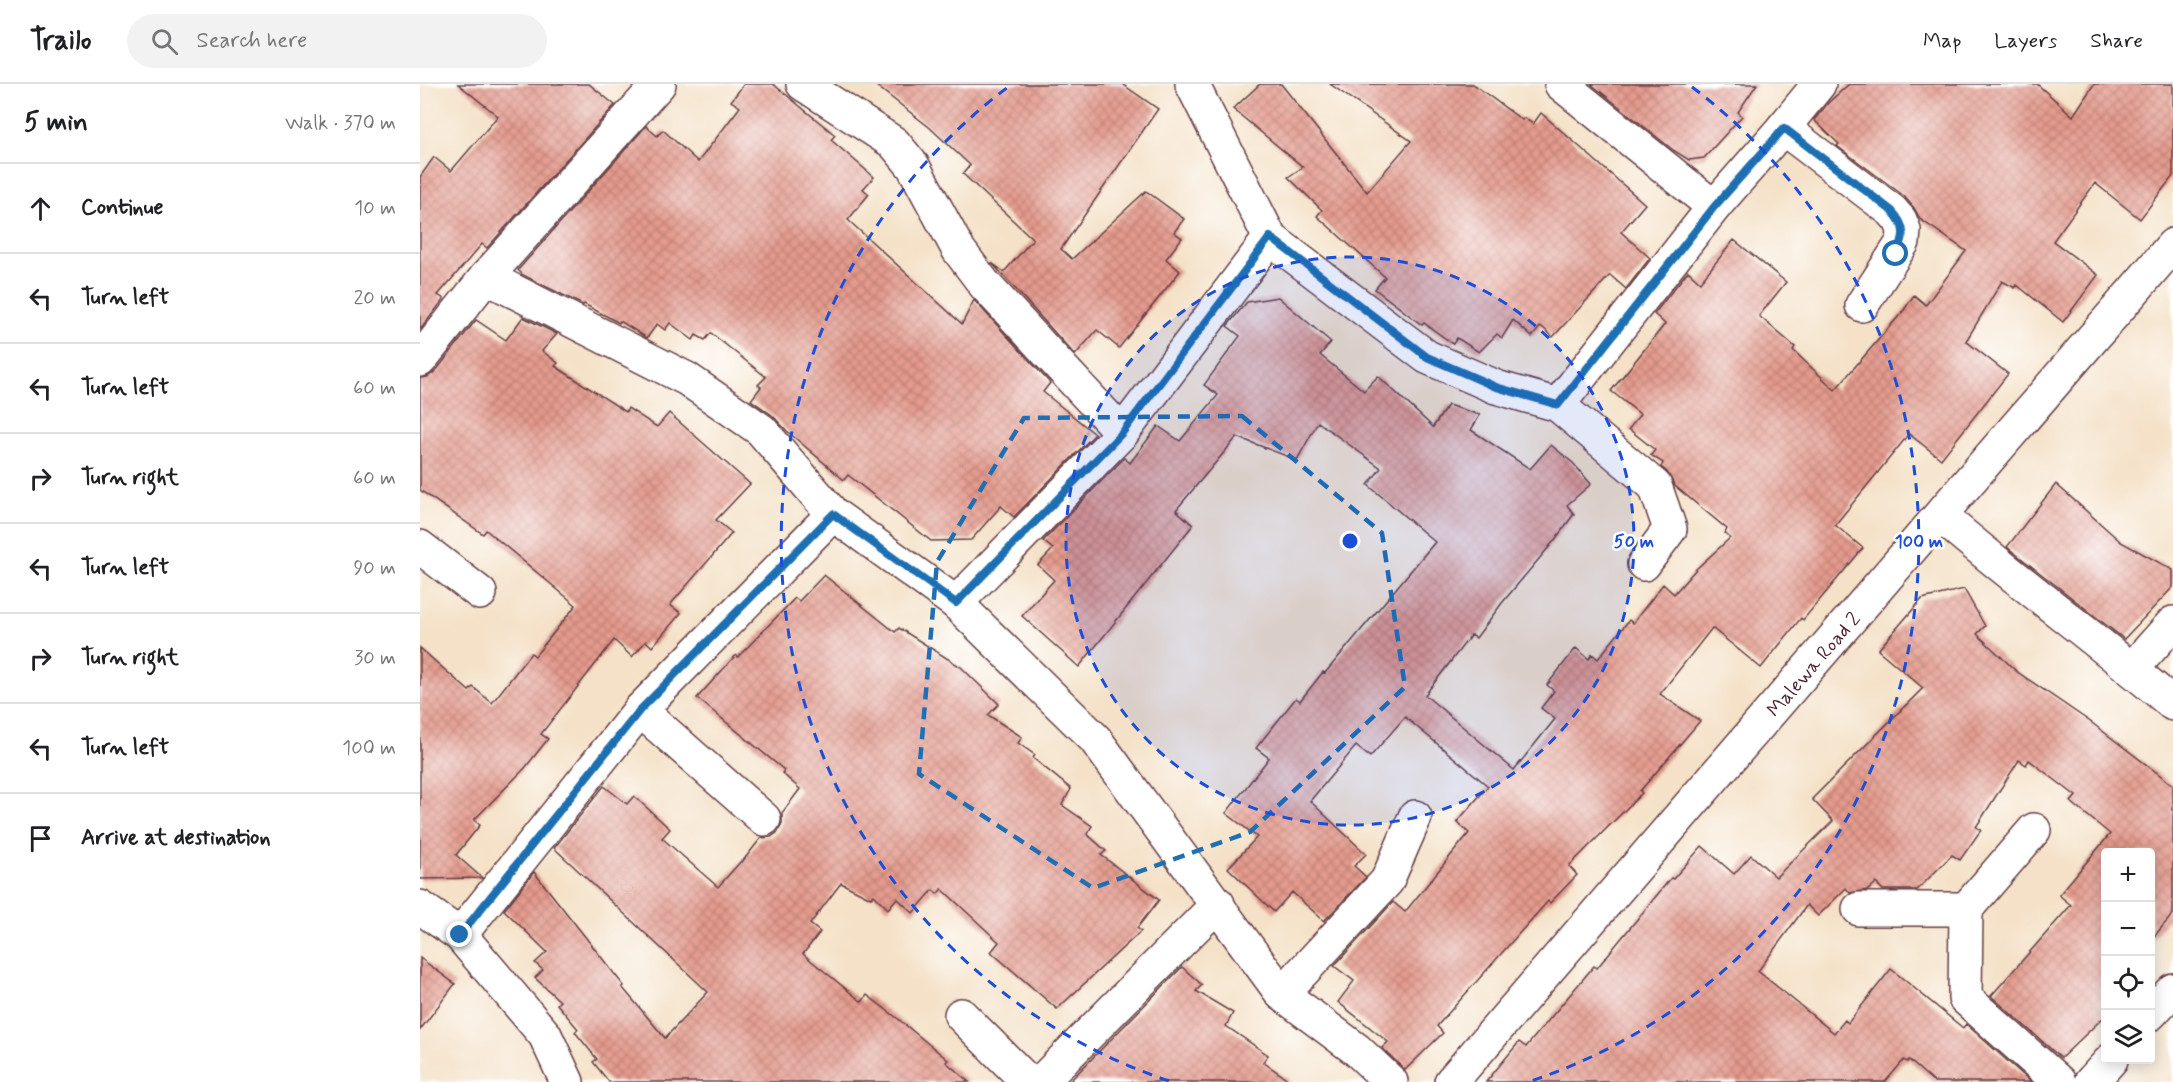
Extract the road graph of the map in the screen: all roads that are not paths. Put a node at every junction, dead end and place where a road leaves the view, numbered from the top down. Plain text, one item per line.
1 (659, 84) edge
2 (803, 84) edge
3 (1192, 84) edge
4 (1561, 84) edge
5 (1819, 84) edge
6 (1784, 128) junction
7 (1714, 207) junction
8 (1270, 237) junction
9 (2173, 245) edge
10 (486, 277) junction
11 (1862, 305) dead end
12 (420, 360) edge
13 (1558, 405) junction
14 (1122, 433) junction
15 (833, 514) junction
16 (1941, 516) junction
17 (420, 547) edge
18 (1644, 564) dead end
19 (480, 593) dead end
20 (956, 603) junction
21 (2173, 624) edge
22 (2132, 669) junction
23 (2173, 704) edge
24 (640, 710) junction
25 (1414, 817) dead end
26 (765, 819) dead end
27 (2034, 830) dead end
28 (1218, 904) junction
29 (420, 907) edge
30 (1859, 909) dead end
31 (1966, 909) junction
32 (460, 935) junction
33 (2173, 990) edge
34 (1282, 994) junction
35 (2155, 1010) edge
36 (961, 1015) dead end
37 (2107, 1064) edge
38 (567, 1082) edge
39 (1028, 1082) edge
40 (1041, 1082) edge
41 (1391, 1082) edge
42 (1451, 1082) edge
43 (2059, 1082) edge
44 (2091, 1082) edge

1 - 10 street
2 - 14 street
3 - 8 street
4 - 7 street
5 - 6 street
6 - 7 street
6 - 11 street
7 - 13 street
8 - 13 street
8 - 14 street
9 - 16 street, Malewa Road 2
10 - 12 street
10 - 15 street
13 - 18 street
14 - 20 street
15 - 20 street
15 - 24 street
16 - 22 street
16 - 42 street, Malewa Road 2
17 - 19 street
20 - 28 street
21 - 22 street
22 - 23 street
24 - 26 street
24 - 32 street
25 - 34 street
27 - 31 street
28 - 34 street
28 - 40 street
29 - 32 street
30 - 31 street
31 - 43 street
32 - 38 street
33 - 35 street
34 - 41 street
36 - 39 street
37 - 44 street

